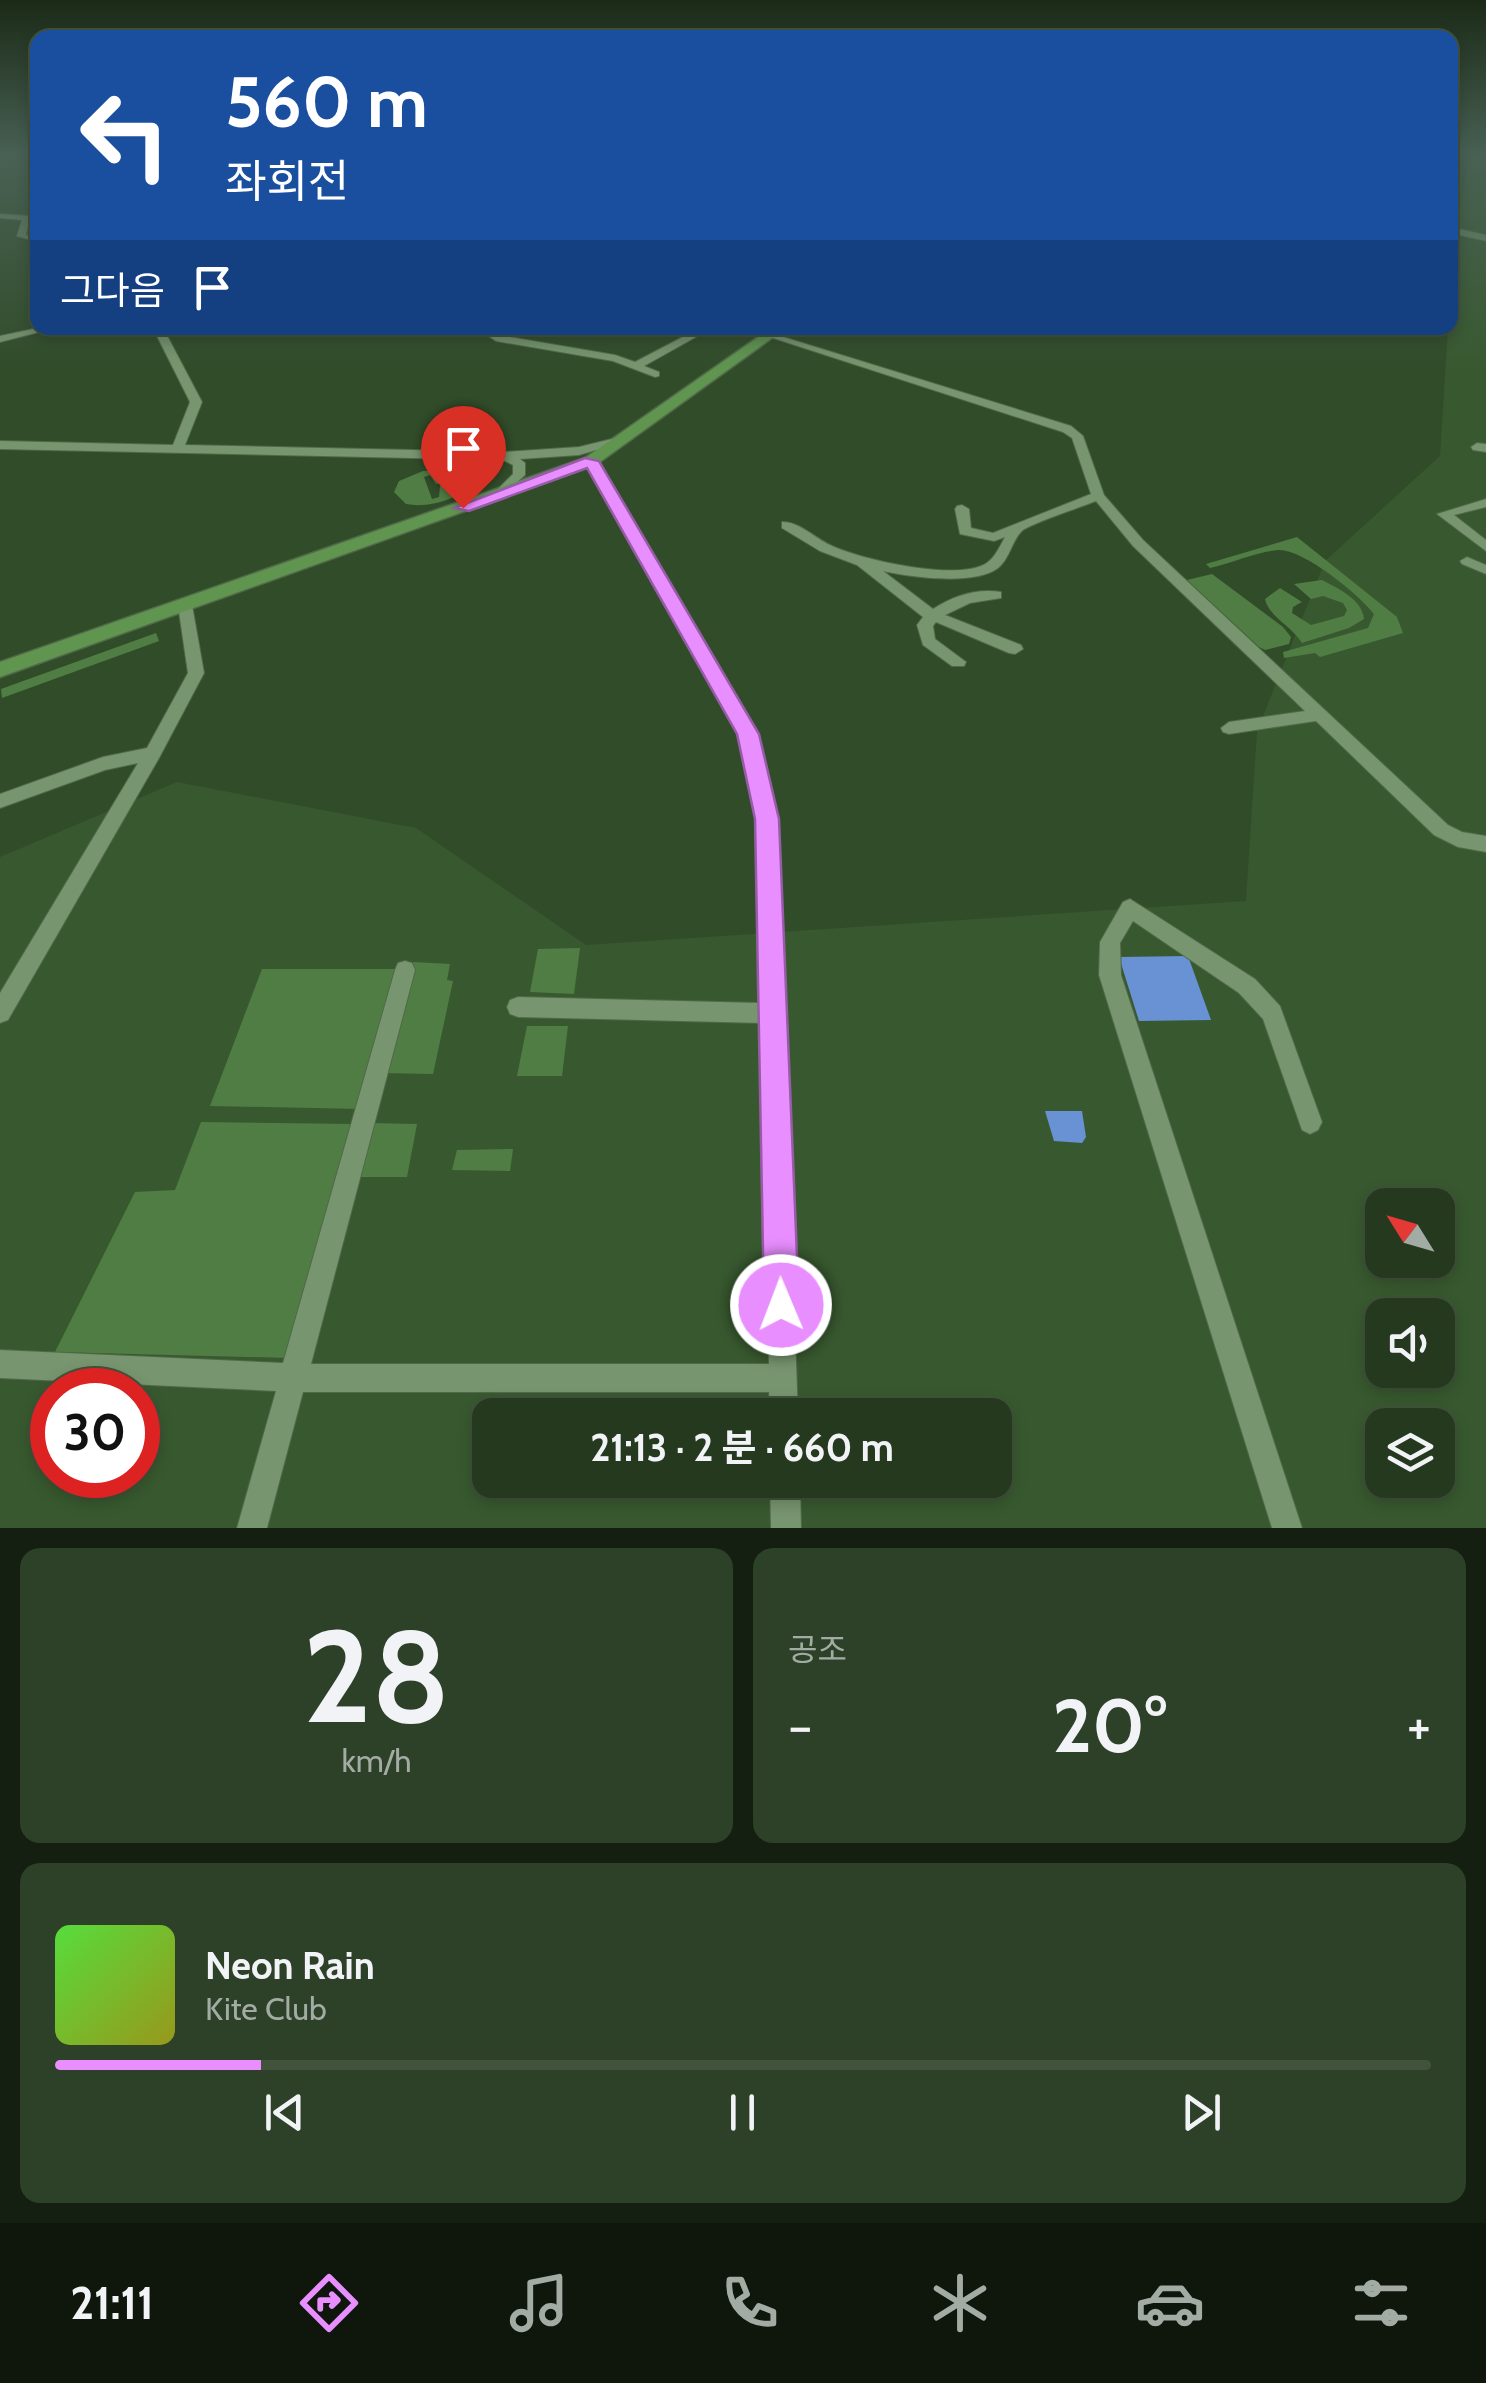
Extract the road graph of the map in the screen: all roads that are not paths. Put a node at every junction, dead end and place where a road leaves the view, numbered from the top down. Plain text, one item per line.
1 (1458, 232) edge
2 (1486, 238) edge
3 (30, 332) edge
4 (162, 335) edge
5 (493, 335) edge
6 (695, 335) edge
7 (768, 335) edge
8 (790, 335) edge
9 (0, 338) edge
10 (636, 366) junction
11 (655, 374) dead end
12 (624, 440) junction
13 (0, 445) edge
14 (178, 448) junction
15 (504, 456) junction
16 (591, 461) junction
17 (498, 496) junction
18 (1098, 496) junction
19 (1486, 503) edge
20 (962, 508) dead end
21 (787, 525) dead end
22 (1018, 527) junction
23 (1486, 547) edge
24 (1467, 560) dead end
25 (862, 562) junction
26 (1486, 570) edge
27 (996, 594) dead end
28 (186, 605) junction
29 (932, 615) junction
30 (1015, 650) dead end
31 (958, 662) dead end
32 (0, 670) edge
33 (1319, 715) junction
34 (1229, 728) dead end
35 (153, 753) junction
36 (0, 801) edge
37 (1486, 844) edge
38 (404, 970) dead end
39 (518, 1007) dead end
40 (774, 1012) junction
41 (0, 1014) edge
42 (1310, 1122) dead end
43 (0, 1364) edge
44 (296, 1378) junction
45 (783, 1378) junction
46 (784, 1398) edge
47 (785, 1498) edge
48 (252, 1528) edge
49 (786, 1528) edge
50 (1286, 1528) edge

1 - 2 street
3 - 9 street
4 - 14 street
5 - 10 street
6 - 10 street
7 - 12 main road
8 - 18 street
10 - 11 street
12 - 15 street
12 - 16 main road
13 - 14 street
14 - 15 street
15 - 17 street
16 - 17 main road
16 - 40 street
17 - 28 main road
18 - 22 street
18 - 33 street
19 - 23 street
20 - 22 street
21 - 25 street
22 - 25 street
24 - 26 street
25 - 29 street
27 - 29 street
28 - 32 main road
28 - 35 street
29 - 30 street
29 - 31 street
33 - 34 street
33 - 37 street
35 - 36 street
35 - 41 street
38 - 44 street
39 - 40 street
40 - 45 street
42 - 50 street
43 - 44 street
44 - 45 street
44 - 48 street
45 - 46 street
47 - 49 street

